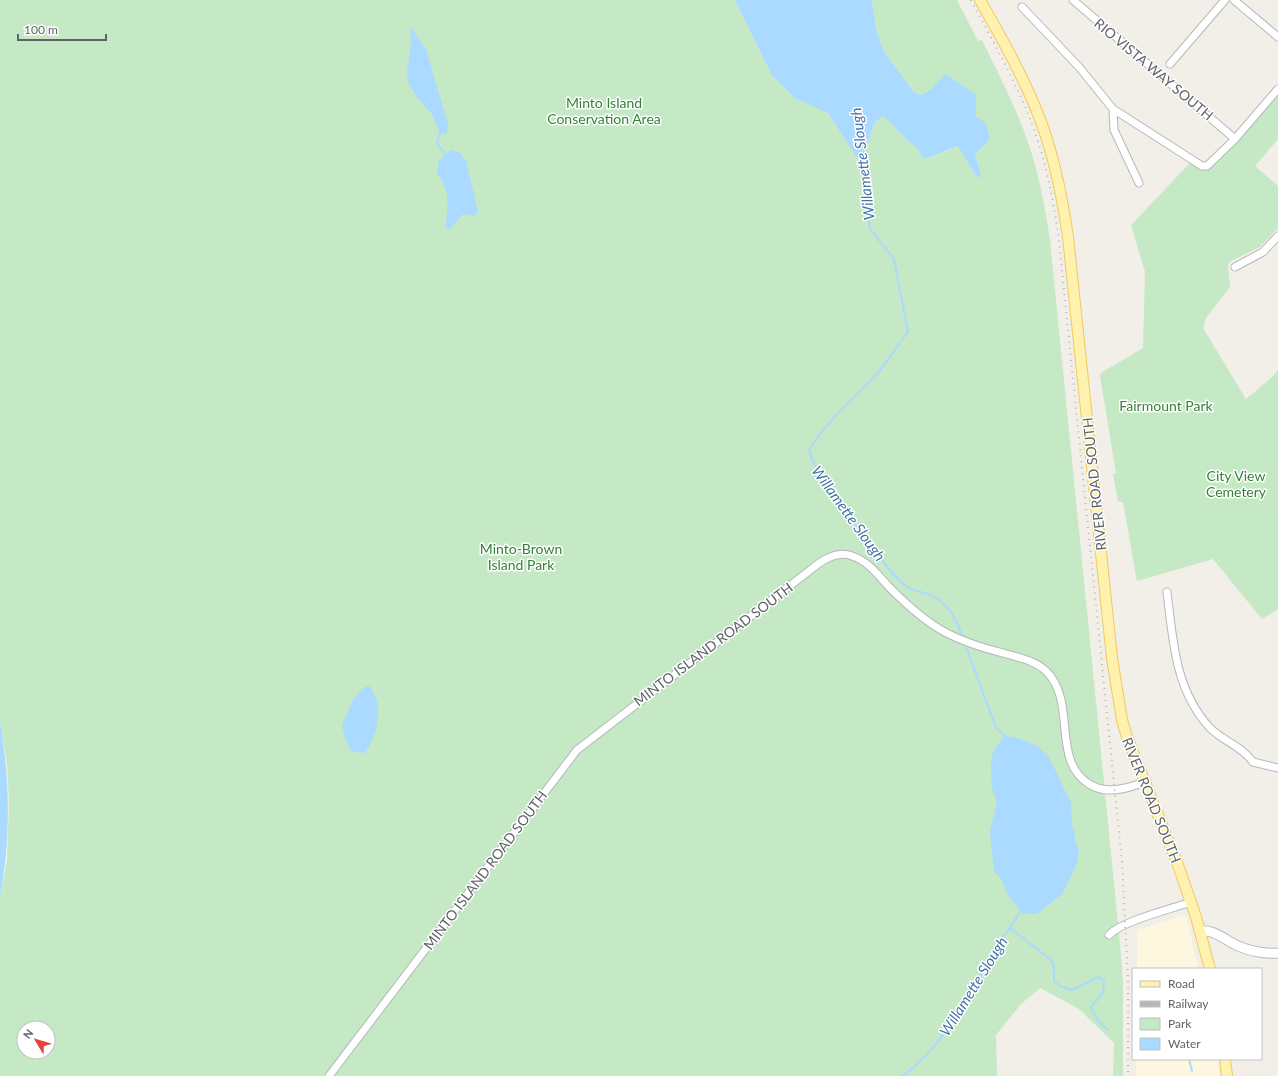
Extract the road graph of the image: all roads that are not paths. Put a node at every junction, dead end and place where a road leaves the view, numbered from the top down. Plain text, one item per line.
1 (980, 0) edge
2 (1073, 0) edge
3 (1225, 0) edge
4 (1234, 0) edge
5 (1022, 7) dead end
6 (1278, 36) edge
7 (1170, 64) dead end
8 (1278, 89) edge
9 (1113, 109) junction
10 (1235, 139) junction
11 (1139, 183) dead end
12 (1278, 236) edge
13 (1235, 267) dead end
14 (1167, 592) dead end
15 (1278, 768) edge
16 (1144, 782) junction
17 (1191, 902) junction
18 (1200, 931) junction
19 (1109, 935) dead end
20 (1278, 953) edge
21 (1210, 968) edge
22 (1225, 1060) edge
23 (329, 1076) edge
24 (1227, 1076) edge

1 - 16 main road, RIVER ROAD SOUTH
2 - 10 street, RIO VISTA WAY SOUTH
3 - 7 street
4 - 6 street
5 - 9 street
8 - 10 street
9 - 10 street
9 - 11 street
12 - 13 street
14 - 15 street
16 - 17 main road, RIVER ROAD SOUTH
16 - 23 street, MINTO ISLAND ROAD SOUTH
17 - 18 main road, RIVER ROAD SOUTH
17 - 19 street
18 - 20 street
18 - 21 main road, RIVER ROAD SOUTH
22 - 24 main road

